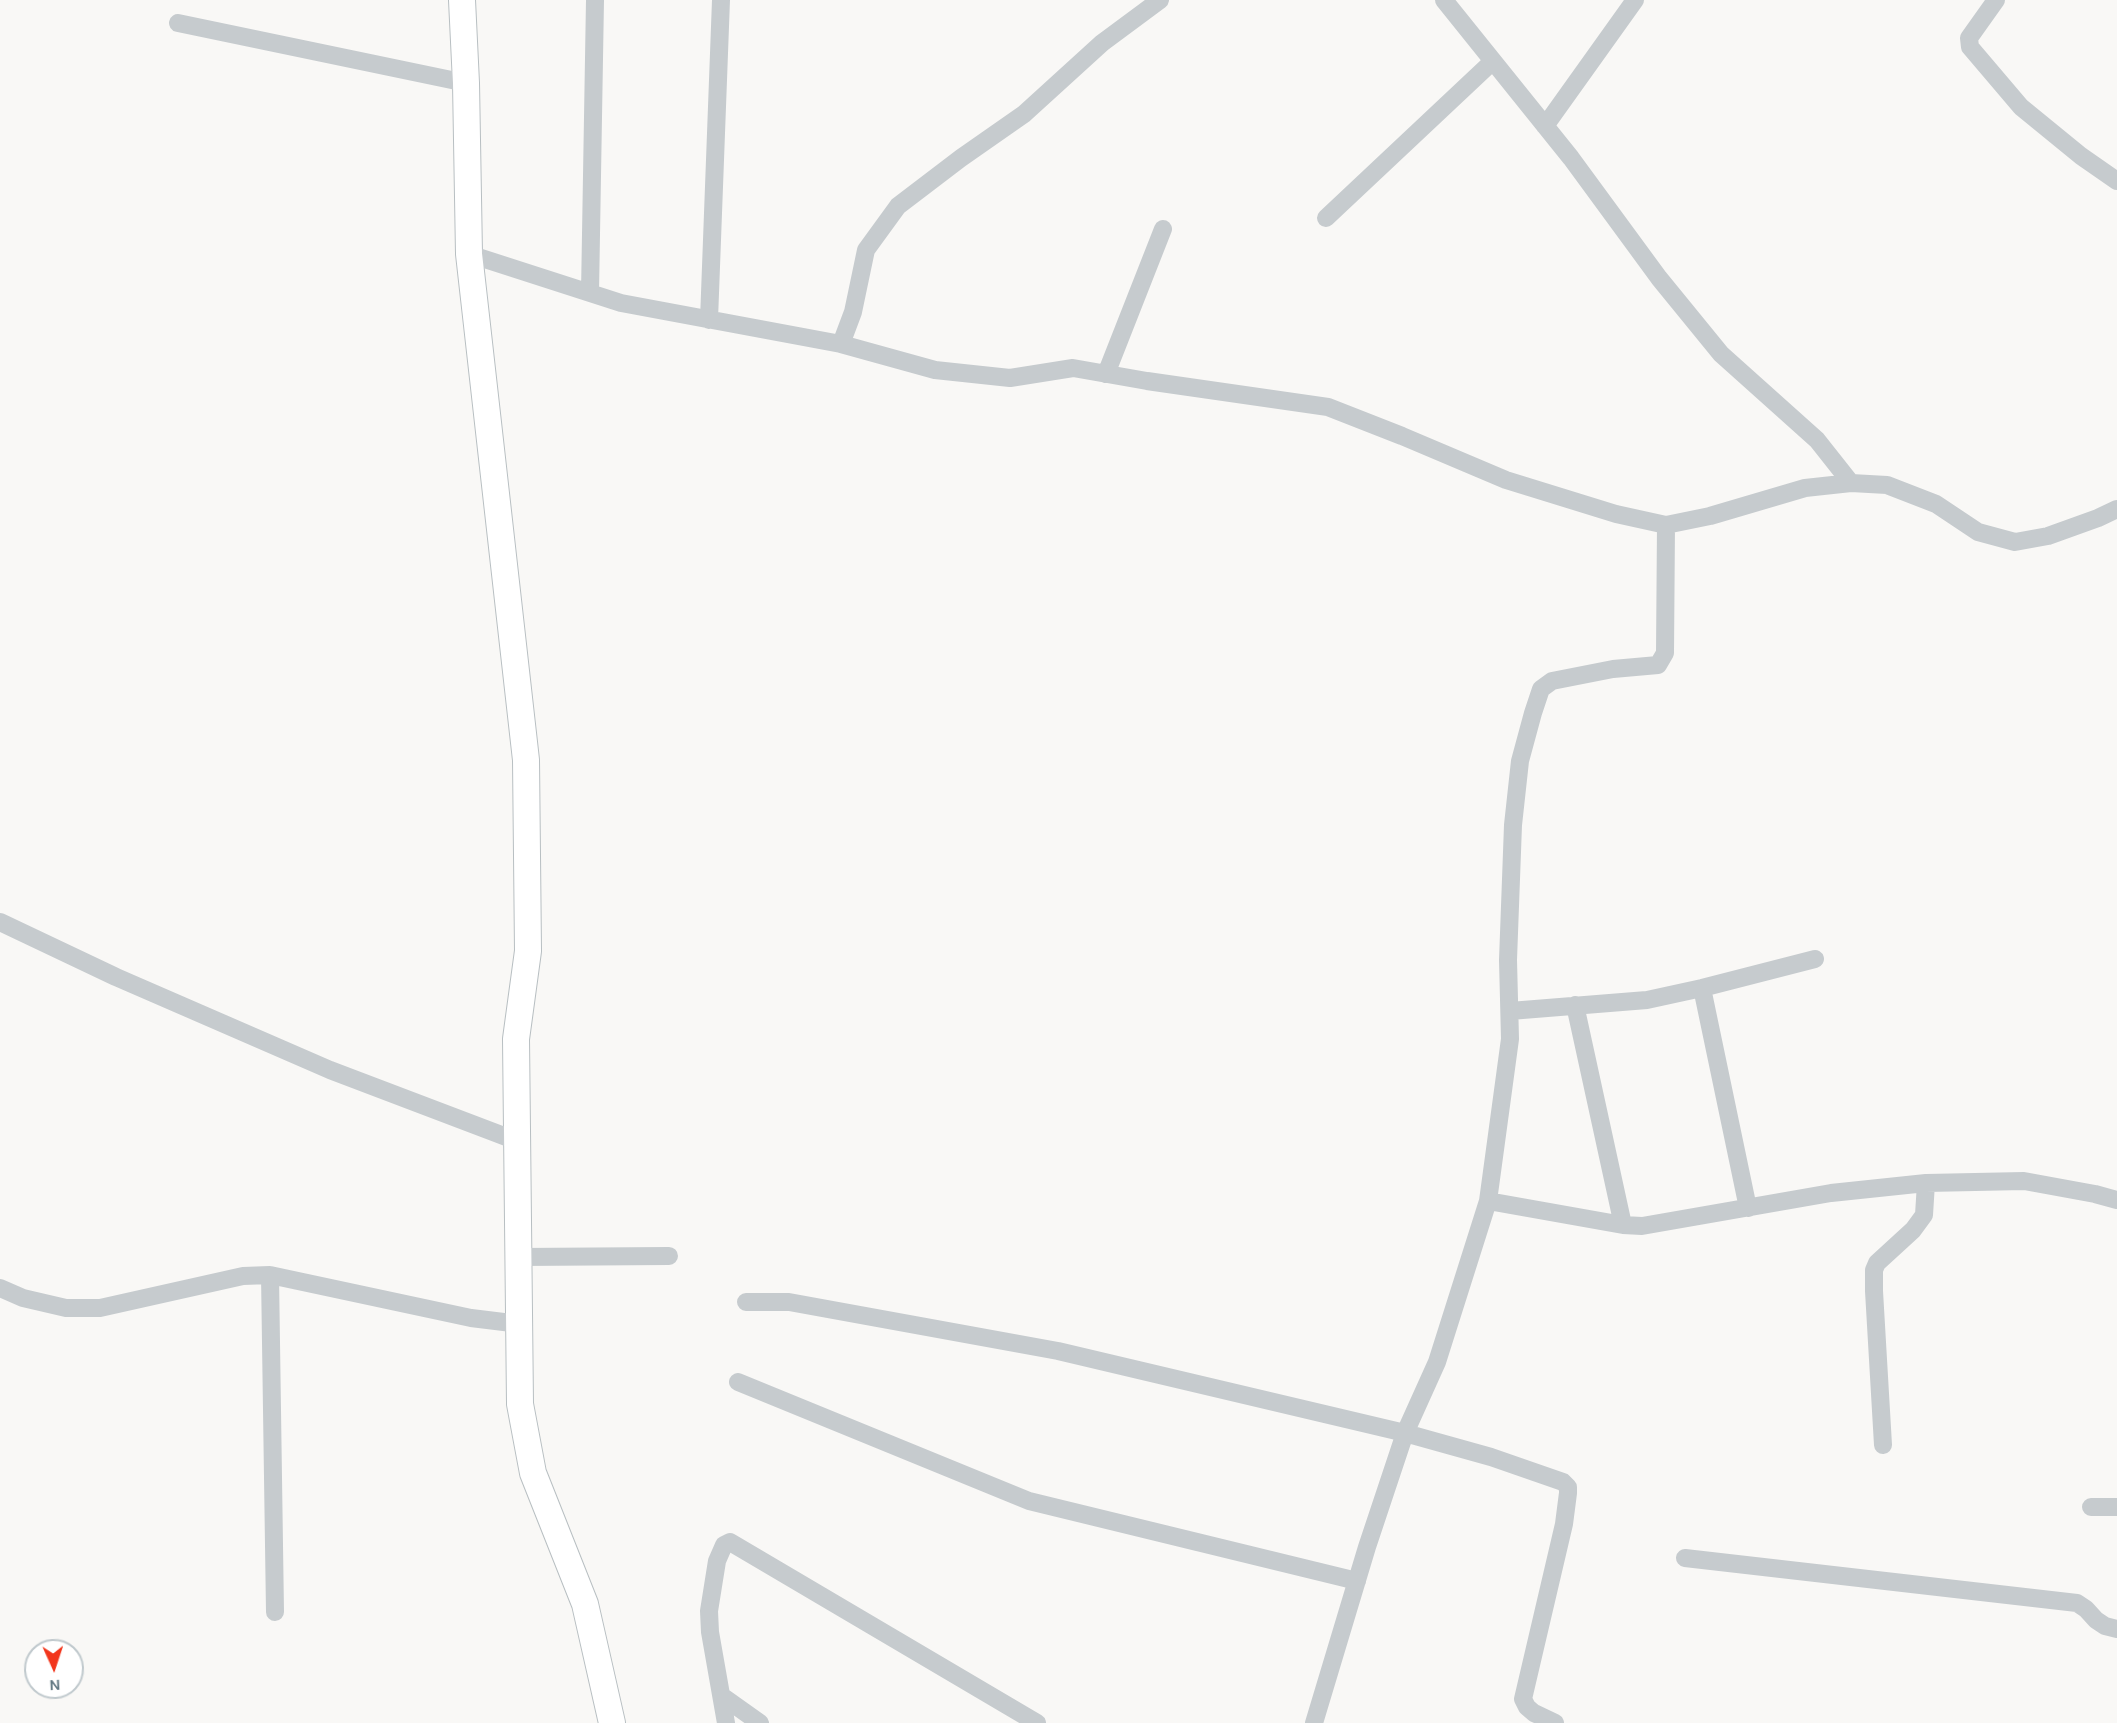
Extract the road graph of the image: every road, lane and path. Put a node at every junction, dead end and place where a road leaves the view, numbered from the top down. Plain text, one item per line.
1 (462, 0) edge
2 (595, 0) edge
3 (721, 0) edge
4 (1160, 0) edge
5 (1444, 0) edge
6 (1635, 0) edge
7 (1996, 0) edge
8 (178, 23) dead end
9 (1493, 61) junction
10 (466, 83) junction
11 (1545, 126) junction
12 (2117, 181) edge
13 (1326, 218) dead end
14 (1163, 229) dead end
15 (469, 254) junction
16 (590, 293) junction
17 (709, 320) junction
18 (841, 344) junction
19 (1106, 374) junction
20 (1851, 483) junction
21 (2117, 509) edge
22 (1666, 525) junction
23 (0, 922) edge
24 (1815, 959) dead end
25 (1702, 988) junction
26 (1575, 1005) junction
27 (1510, 1011) junction
28 (517, 1141) junction
29 (1926, 1184) junction
30 (2117, 1200) edge
31 (1488, 1201) junction
32 (1748, 1208) junction
33 (1623, 1225) junction
34 (669, 1256) dead end
35 (519, 1257) junction
36 (270, 1275) junction
37 (0, 1288) edge
38 (746, 1302) dead end
39 (520, 1324) junction
40 (738, 1382) dead end
41 (1405, 1433) junction
42 (1883, 1445) dead end
43 (2091, 1507) dead end
44 (2117, 1507) edge
45 (1685, 1558) dead end
46 (1357, 1581) junction
47 (275, 1612) dead end
48 (2117, 1629) edge
49 (722, 1696) junction
50 (612, 1723) edge
51 (726, 1723) edge
52 (760, 1723) edge
53 (1037, 1723) edge
54 (1314, 1723) edge
55 (1555, 1723) edge

1 - 10 street
2 - 16 street
3 - 17 street
4 - 18 street
5 - 9 street
6 - 11 street
7 - 12 street
8 - 10 street
9 - 11 street
9 - 13 street
10 - 15 street
11 - 20 street
14 - 19 street
15 - 16 street
15 - 28 street
16 - 17 street
17 - 18 street
18 - 19 street
19 - 22 street
20 - 21 street
20 - 22 street
22 - 27 street
23 - 28 street
24 - 25 street
25 - 26 street
25 - 32 street
26 - 27 street
26 - 33 street
27 - 31 street
28 - 35 street
29 - 30 street
29 - 32 street
29 - 42 street
31 - 33 street
31 - 41 street
32 - 33 street
34 - 35 street
35 - 39 street
36 - 37 street
36 - 39 street
36 - 47 street
38 - 41 street
39 - 50 street
40 - 46 street
41 - 46 street
41 - 55 street
43 - 44 street
45 - 48 street
46 - 54 street
49 - 51 street
49 - 52 street
49 - 53 street

